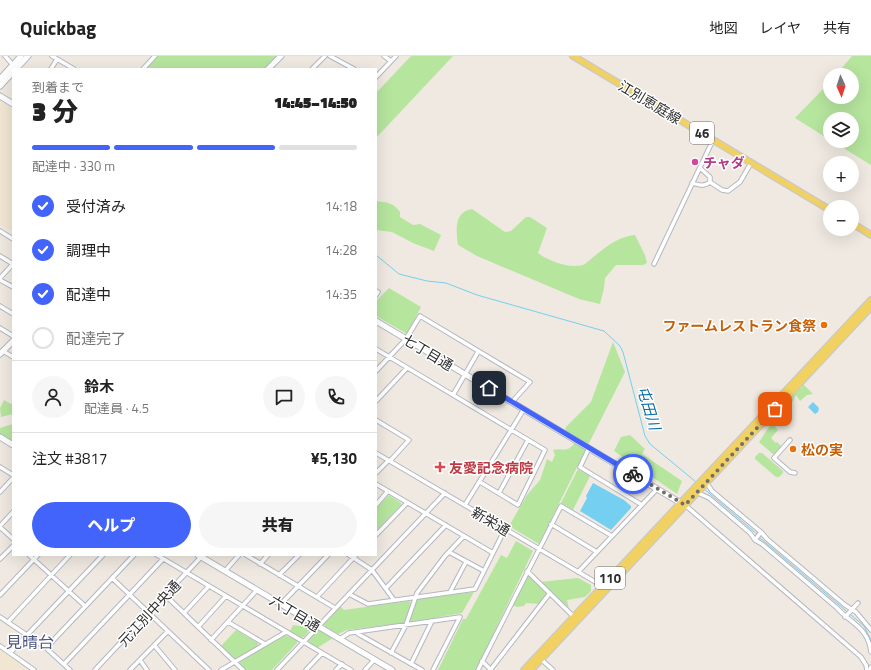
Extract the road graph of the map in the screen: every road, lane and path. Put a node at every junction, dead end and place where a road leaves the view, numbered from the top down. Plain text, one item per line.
1 (5, 56) edge
2 (22, 56) edge
3 (28, 56) edge
4 (52, 56) edge
5 (154, 56) edge
6 (281, 56) edge
7 (325, 56) edge
8 (330, 56) edge
9 (384, 56) edge
10 (396, 56) edge
11 (573, 56) edge
12 (57, 59) junction
13 (391, 61) junction
14 (15, 67) edge
15 (52, 68) edge
16 (72, 68) edge
17 (144, 68) edge
18 (269, 68) edge
19 (313, 68) edge
20 (351, 68) edge
21 (12, 69) edge
22 (12, 73) edge
23 (377, 76) edge
24 (0, 79) edge
25 (0, 86) edge
26 (0, 96) edge
27 (12, 103) edge
28 (713, 140) junction
29 (751, 163) junction
30 (700, 168) junction
31 (710, 182) junction
32 (692, 183) junction
33 (823, 206) edge
34 (859, 227) edge
35 (0, 231) edge
36 (871, 235) edge
37 (12, 238) edge
38 (0, 256) edge
39 (12, 263) edge
40 (654, 264) dead end
41 (12, 265) edge
42 (0, 279) edge
43 (12, 286) edge
44 (871, 300) edge
45 (0, 306) edge
46 (871, 307) edge
47 (12, 313) edge
48 (377, 322) edge
49 (0, 328) edge
50 (12, 335) edge
51 (406, 339) junction
52 (12, 341) edge
53 (377, 350) edge
54 (478, 352) junction
55 (2, 353) edge
56 (12, 357) edge
57 (389, 357) junction
58 (407, 368) junction
59 (377, 370) edge
60 (466, 374) junction
61 (453, 395) junction
62 (377, 401) edge
63 (512, 402) junction
64 (524, 409) junction
65 (377, 421) edge
66 (511, 429) junction
67 (0, 438) edge
68 (528, 440) junction
69 (790, 440) dead end
70 (12, 444) edge
71 (589, 448) junction
72 (377, 454) edge
73 (389, 460) junction
74 (0, 467) edge
75 (377, 472) edge
76 (795, 473) dead end
77 (12, 475) edge
78 (12, 477) edge
79 (480, 482) junction
80 (703, 483) junction
81 (377, 485) edge
82 (658, 488) junction
83 (696, 490) junction
84 (0, 492) edge
85 (388, 492) junction
86 (445, 493) junction
87 (499, 493) junction
88 (407, 503) junction
89 (377, 504) edge
90 (683, 504) junction
91 (466, 505) junction
92 (642, 505) junction
93 (12, 513) edge
94 (425, 513) junction
95 (551, 524) junction
96 (446, 525) junction
97 (0, 526) edge
98 (505, 529) junction
99 (377, 534) edge
100 (464, 536) junction
101 (612, 536) junction
102 (758, 536) junction
103 (12, 538) edge
104 (12, 547) edge
105 (538, 548) junction
106 (449, 552) junction
107 (597, 552) junction
108 (493, 553) junction
109 (30, 556) edge
110 (37, 556) edge
111 (69, 556) edge
112 (101, 556) edge
113 (133, 556) edge
114 (158, 556) edge
115 (201, 556) edge
116 (239, 556) edge
117 (248, 556) edge
118 (267, 556) edge
119 (298, 556) edge
120 (327, 556) edge
121 (355, 556) edge
122 (34, 559) junction
123 (163, 559) junction
124 (0, 560) edge
125 (466, 562) junction
126 (260, 564) junction
127 (372, 570) junction
128 (225, 571) junction
129 (484, 571) junction
130 (527, 571) junction
131 (186, 572) junction
132 (578, 572) junction
133 (51, 575) junction
134 (279, 575) junction
135 (112, 578) junction
136 (209, 586) junction
137 (298, 586) junction
138 (605, 587) junction
139 (386, 588) junction
140 (257, 590) junction
141 (69, 591) junction
142 (450, 592) junction
143 (550, 593) junction
144 (130, 594) junction
145 (349, 594) junction
146 (0, 595) edge
147 (165, 595) junction
148 (226, 596) junction
149 (316, 597) junction
150 (414, 598) junction
151 (394, 600) junction
152 (858, 603) dead end
153 (281, 604) junction
154 (85, 606) junction
155 (243, 606) junction
156 (335, 608) junction
157 (149, 612) junction
158 (184, 613) junction
159 (849, 613) junction
160 (574, 616) junction
161 (0, 617) edge
162 (432, 621) junction
163 (8, 622) junction
164 (228, 622) junction
165 (406, 624) junction
166 (318, 626) junction
167 (198, 627) junction
168 (168, 630) junction
169 (871, 630) edge
170 (286, 632) junction
171 (356, 632) junction
172 (27, 635) junction
173 (340, 639) junction
174 (211, 640) junction
175 (304, 642) junction
176 (265, 644) junction
177 (154, 645) junction
178 (0, 646) edge
179 (46, 648) junction
180 (871, 652) edge
181 (10, 653) junction
182 (322, 653) junction
183 (391, 653) junction
184 (140, 660) junction
185 (374, 660) junction
186 (482, 661) junction
187 (543, 661) dead end
188 (234, 662) junction
189 (64, 664) junction
190 (342, 664) junction
191 (411, 664) junction
192 (871, 667) edge
193 (32, 669) edge
194 (70, 670) edge
195 (94, 670) edge
196 (130, 670) edge
197 (148, 670) edge
198 (175, 670) edge
199 (209, 670) edge
200 (221, 670) edge
201 (243, 670) edge
202 (277, 670) edge
203 (306, 670) edge
204 (336, 670) edge
205 (351, 670) edge
206 (365, 670) edge
207 (392, 670) edge
208 (422, 670) edge
209 (433, 670) edge
210 (478, 670) edge
211 (491, 670) edge
212 (524, 670) edge
213 (531, 670) edge
214 (553, 670) edge
215 (867, 670) edge
216 (870, 670) edge

1 - 14 street
2 - 14 street
3 - 14 street
4 - 12 street
5 - 17 street
6 - 18 street
7 - 19 street
8 - 20 street
9 - 13 street
10 - 13 street
11 - 28 main road, 江別恵庭線 / 46
12 - 15 street
12 - 16 street
13 - 23 street
21 - 24 street
22 - 25 street
26 - 27 street
28 - 29 main road, 江別恵庭線 / 46
28 - 30 street
29 - 31 street
29 - 33 main road, 江別恵庭線 / 46
30 - 31 street
30 - 32 street
31 - 32 street
32 - 40 street
34 - 36 main road
35 - 37 street
38 - 39 street
41 - 42 street
42 - 43 street
44 - 80 main road, 110
45 - 47 street
46 - 80 main road, 110
48 - 51 street, 七丁目通
49 - 50 street
51 - 54 street
51 - 57 street
51 - 60 street, 七丁目通
52 - 55 street
53 - 57 street
54 - 60 street
54 - 63 street
55 - 56 street
57 - 58 street
57 - 59 street
58 - 61 street
58 - 62 street
60 - 61 street
60 - 63 street, 七丁目通
61 - 66 street
63 - 64 street, 七丁目通
64 - 66 street
64 - 71 street, 七丁目通
65 - 73 street
66 - 68 street
66 - 79 street
67 - 70 street
68 - 87 street
68 - 87 street
69 - 76 street
71 - 82 street, 七丁目通
71 - 92 street
72 - 73 street, 新栄通
73 - 75 street
73 - 86 street, 新栄通
74 - 77 street
78 - 84 street
79 - 87 street
79 - 91 street
80 - 83 main road, 110
80 - 102 street
81 - 85 street
82 - 90 street, 七丁目通
82 - 92 street
83 - 90 main road, 110
83 - 102 street
85 - 88 street
85 - 89 street
86 - 91 street, 新栄通
86 - 94 street
88 - 94 street
88 - 99 street
90 - 138 main road, 110
90 - 215 street
91 - 98 street, 新栄通
92 - 101 street
93 - 97 street
94 - 96 street
94 - 127 street
95 - 101 street
95 - 105 street
95 - 107 street
96 - 100 street
96 - 139 street
97 - 103 street
98 - 105 street, 新栄通
98 - 108 street
100 - 106 street
100 - 108 street
101 - 107 street
102 - 159 street
102 - 159 street
104 - 124 street
105 - 130 street
105 - 132 street, 新栄通
106 - 125 street
106 - 150 street
107 - 132 street
108 - 129 street
109 - 122 street
110 - 122 street
111 - 133 street
112 - 141 street
113 - 135 street
114 - 123 street
115 - 128 street, 六丁目通
115 - 131 street, 元江別中央通
116 - 128 street
117 - 126 street
118 - 126 street
119 - 134 street
120 - 137 street
121 - 127 street
121 - 149 street
122 - 133 street
122 - 146 street
123 - 131 street
123 - 144 street
125 - 129 street
125 - 142 street
126 - 134 street
127 - 139 street
127 - 145 street
128 - 140 street, 六丁目通
129 - 142 street
130 - 143 street
130 - 186 street
131 - 136 street
131 - 147 street, 元江別中央通
132 - 138 street, 新栄通
133 - 141 street
133 - 163 street
134 - 137 street
135 - 144 street
135 - 154 street
136 - 148 street
136 - 158 street
137 - 149 street
137 - 153 street
138 - 160 main road, 110
138 - 213 main road, 110
139 - 151 street
140 - 153 street, 六丁目通
140 - 155 street
141 - 154 street
141 - 172 street
142 - 150 street
143 - 160 street
143 - 211 street
144 - 157 street
144 - 189 street
145 - 151 street
145 - 156 street
147 - 157 street, 元江別中央通
147 - 158 street
148 - 155 street
148 - 167 street
149 - 156 street
150 - 151 street
150 - 165 street
152 - 159 street
153 - 166 street, 六丁目通
154 - 179 street
155 - 164 street
155 - 170 street
156 - 166 street
157 - 168 street
157 - 195 street, 元江別中央通
158 - 167 street
159 - 169 street
159 - 180 street
160 - 212 main road, 110
161 - 163 street
162 - 165 street
162 - 191 street
162 - 209 street
163 - 172 street
164 - 174 street
164 - 176 street
165 - 171 street
165 - 183 street
166 - 173 street, 六丁目通
166 - 175 street
167 - 174 street
168 - 177 street
168 - 199 street
170 - 175 street
170 - 176 street
171 - 173 street
171 - 183 street
172 - 179 street
172 - 181 street
173 - 185 street, 六丁目通
174 - 188 street
175 - 182 street
175 - 202 street
176 - 188 street
177 - 184 street
177 - 198 street
178 - 181 street
179 - 189 street
181 - 193 street
182 - 190 street
182 - 203 street
183 - 191 street
184 - 196 street
184 - 197 street
185 - 206 street
185 - 207 street, 六丁目通
186 - 210 street
186 - 211 street
187 - 214 street
188 - 200 street
188 - 201 street
189 - 194 street
190 - 204 street
190 - 205 street
191 - 208 street
192 - 216 street

